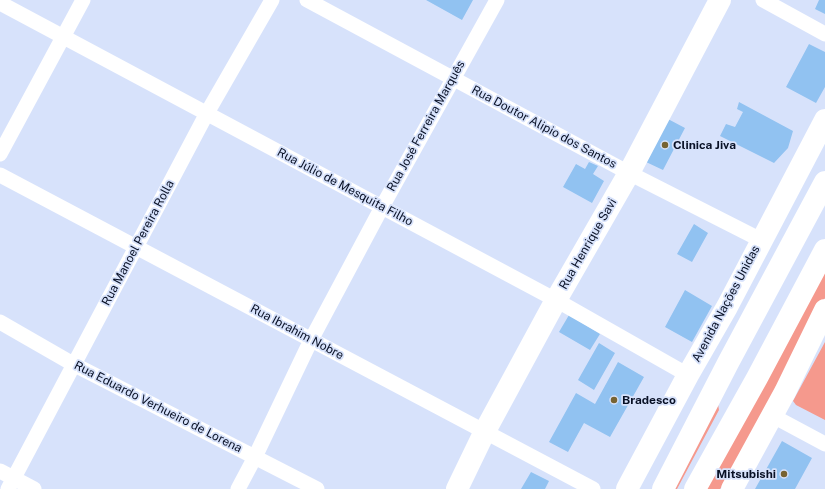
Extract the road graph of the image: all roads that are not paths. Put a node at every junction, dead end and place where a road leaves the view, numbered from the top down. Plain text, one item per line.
1 (83, 0) edge
2 (272, 0) edge
3 (307, 0) edge
4 (497, 0) edge
5 (720, 0) edge
6 (763, 0) edge
7 (0, 3) edge
8 (825, 34) edge
9 (63, 36) junction
10 (453, 78) junction
11 (207, 113) junction
12 (825, 120) edge
13 (0, 154) edge
14 (629, 173) junction
15 (0, 175) edge
16 (825, 182) edge
17 (382, 207) junction
18 (797, 232) junction
19 (761, 240) junction
20 (136, 247) junction
21 (825, 250) edge
22 (556, 300) junction
23 (727, 307) junction
24 (825, 310) edge
25 (0, 322) edge
26 (311, 340) junction
27 (73, 364) junction
28 (688, 375) junction
29 (716, 387) junction
30 (771, 415) junction
31 (485, 431) junction
32 (825, 444) edge
33 (255, 457) junction
34 (0, 471) edge
35 (11, 484) edge
36 (698, 484) edge
37 (732, 487) edge
38 (34, 489) edge
39 (238, 489) edge
40 (317, 489) edge
41 (458, 489) edge
42 (593, 489) edge
43 (627, 489) edge
44 (663, 489) edge

1 - 9 street
2 - 11 street, Rua Manoel Pereira Rolla
3 - 10 street, Rua Doutor Alipio dos Santos
4 - 10 street, Rua José Ferreira Marquês
5 - 14 street, Rua Henrique Savi
6 - 8 street
7 - 9 street, Rua Júlio de Mesquita Filho
9 - 11 street, Rua Júlio de Mesquita Filho
9 - 13 street
10 - 14 street, Rua Doutor Alipio dos Santos
10 - 17 street, Rua José Ferreira Marquês
11 - 17 street, Rua Júlio de Mesquita Filho
11 - 20 street, Rua Manoel Pereira Rolla
12 - 19 street, Avenida Nações Unidas
14 - 19 street, Rua Doutor Alipio dos Santos
14 - 22 street, Rua Henrique Savi
15 - 20 street, Rua Ibrahim Nobre
16 - 18 street
17 - 22 street, Rua Júlio de Mesquita Filho
17 - 26 street, Rua José Ferreira Marquês
18 - 23 street
18 - 29 street
19 - 23 street, Avenida Nações Unidas
20 - 26 street, Rua Ibrahim Nobre
20 - 27 street, Rua Manoel Pereira Rolla
21 - 36 street
22 - 28 street, Rua Júlio de Mesquita Filho
22 - 31 street, Rua Henrique Savi
23 - 28 street, Avenida Nações Unidas
24 - 30 street
25 - 27 street, Rua Eduardo Verhueiro de Lorena
26 - 31 street, Rua Ibrahim Nobre
26 - 33 street, Rua José Ferreira Marquês
27 - 33 street, Rua Eduardo Verhueiro de Lorena
27 - 35 street, Rua Manoel Pereira Rolla
28 - 29 street
28 - 43 street, Avenida Nações Unidas
29 - 36 street
29 - 44 street
30 - 32 street
30 - 37 street
31 - 41 street, Rua Henrique Savi
31 - 42 street, Rua Ibrahim Nobre
33 - 39 street, Rua José Ferreira Marquês
33 - 40 street, Rua Eduardo Verhueiro de Lorena
34 - 35 street
35 - 38 street

